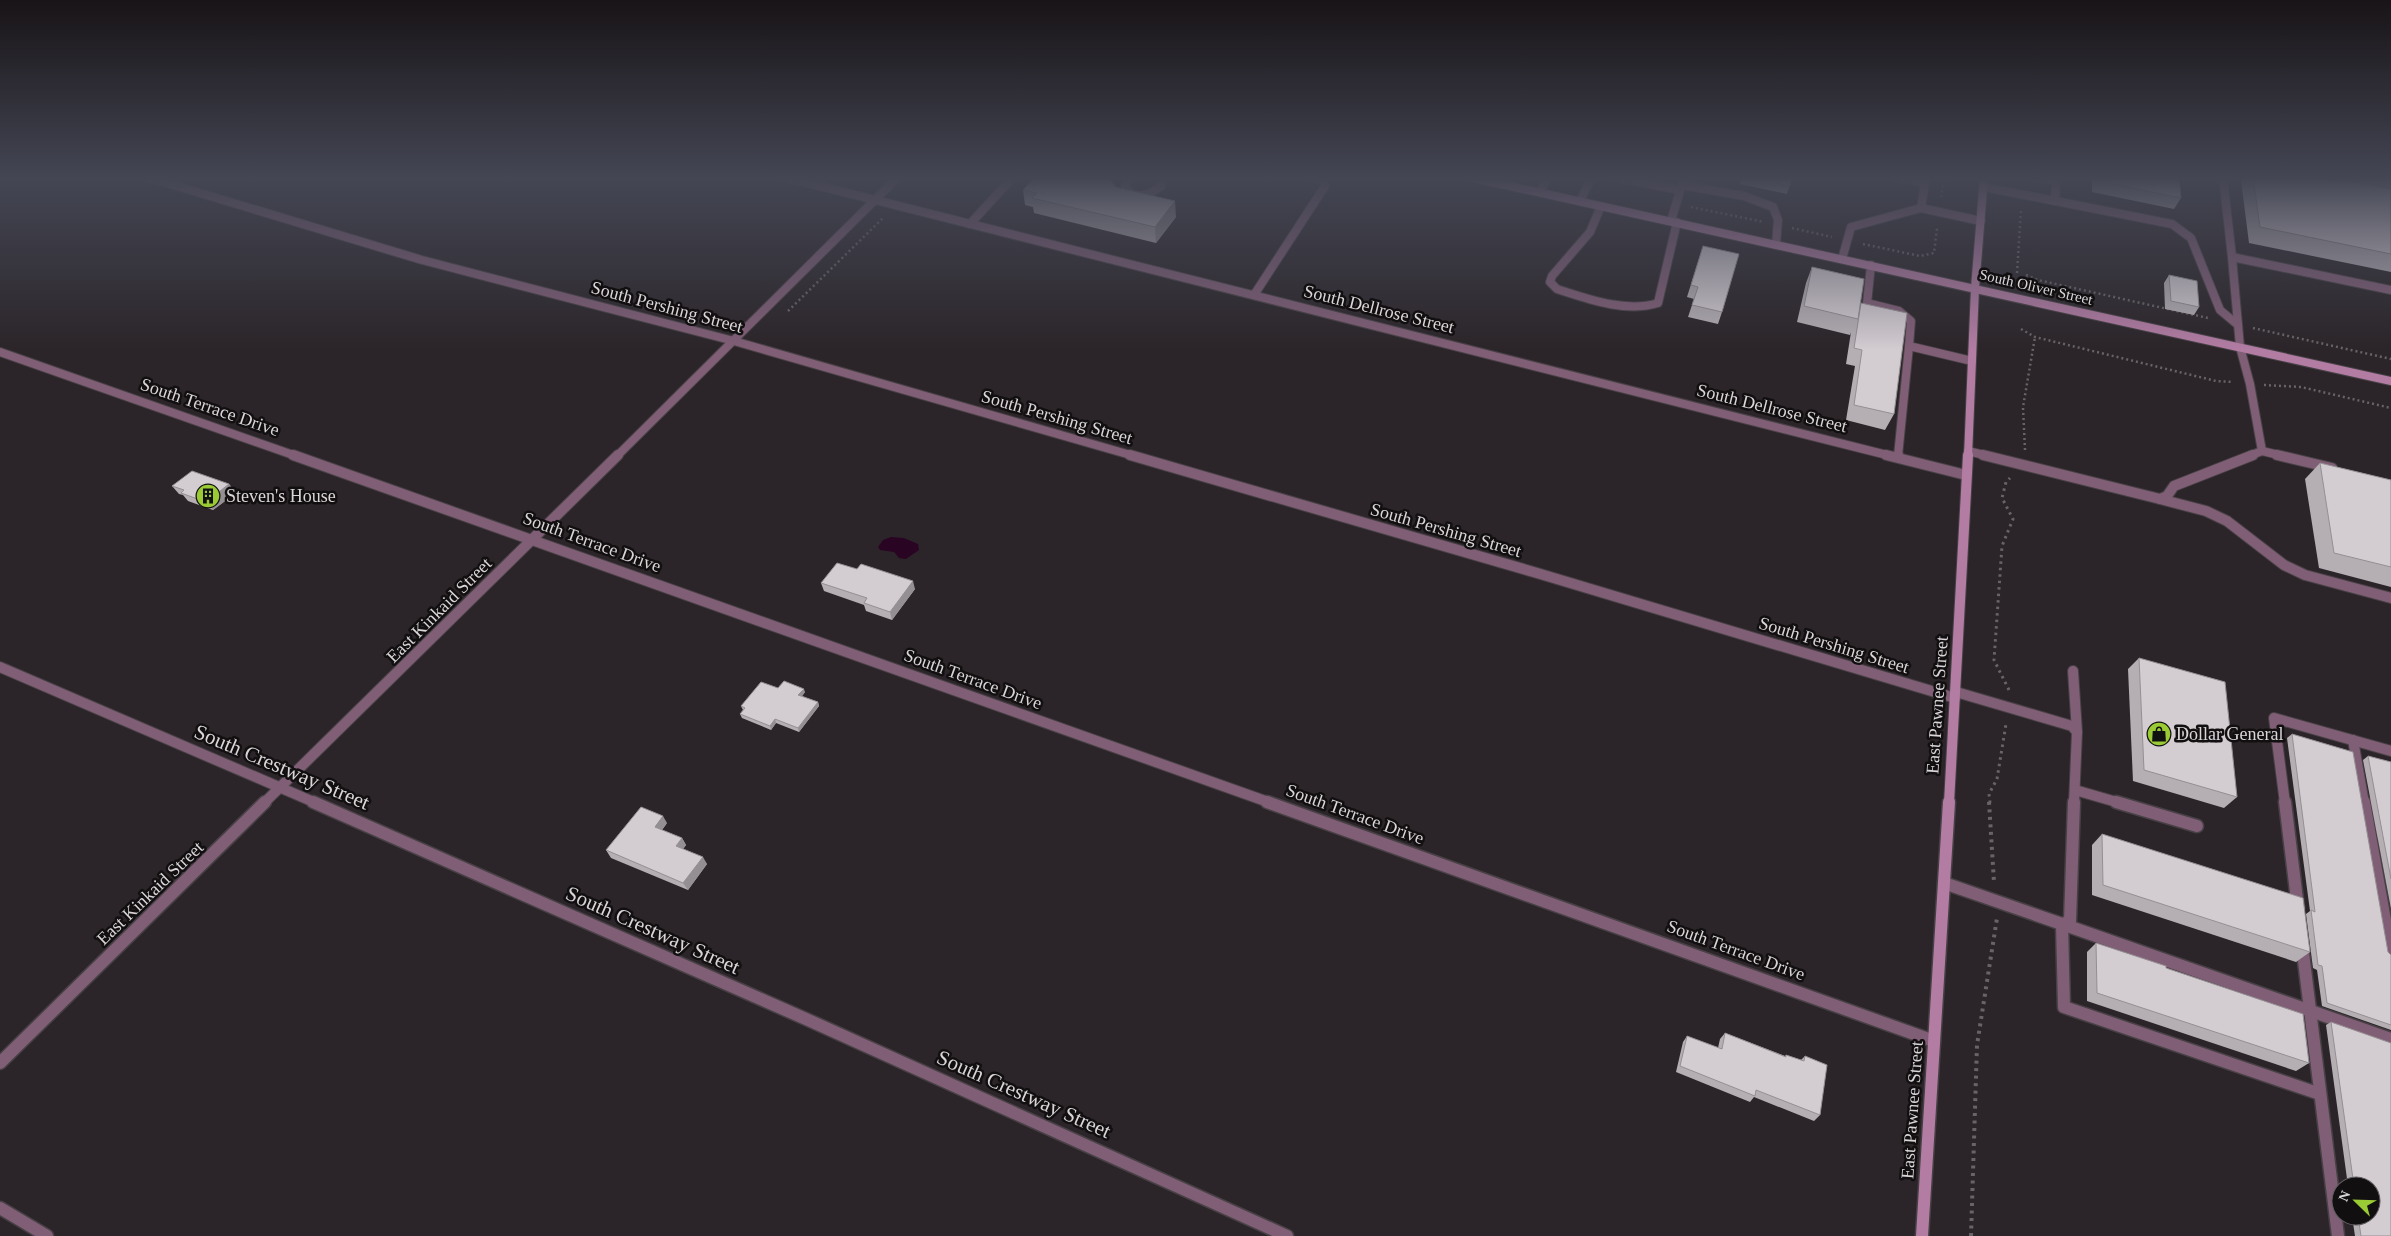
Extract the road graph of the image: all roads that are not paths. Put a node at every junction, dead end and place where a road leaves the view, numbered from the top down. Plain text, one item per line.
1 (338, 235) edge
2 (841, 235) edge
3 (1013, 235) edge
4 (1293, 235) edge
5 (1588, 235) edge
6 (1671, 235) edge
7 (1733, 235) edge
8 (1778, 235) edge
9 (1849, 235) edge
10 (1980, 235) edge
11 (2187, 235) edge
12 (2229, 235) edge
13 (1776, 244) junction
14 (2232, 257) junction
15 (1842, 259) junction
16 (1871, 265) junction
17 (1975, 288) junction
18 (2391, 290) edge
19 (1254, 295) junction
20 (2238, 325) junction
21 (734, 341) junction
22 (1909, 346) junction
23 (2240, 347) junction
24 (0, 352) edge
25 (1972, 361) junction
26 (2391, 381) edge
27 (1968, 451) junction
28 (2262, 451) junction
29 (1898, 457) junction
30 (2345, 471) edge
31 (1966, 474) junction
32 (2160, 499) junction
33 (533, 539) junction
34 (2391, 598) edge
35 (0, 668) edge
36 (2073, 671) dead end
37 (1955, 695) junction
38 (2077, 732) junction
39 (2353, 740) junction
40 (2391, 751) edge
41 (281, 788) junction
42 (2075, 790) junction
43 (2197, 826) dead end
44 (1944, 883) junction
45 (2062, 924) junction
46 (2391, 954) edge
47 (2310, 1012) junction
48 (2391, 1039) edge
49 (1934, 1041) junction
50 (0, 1063) edge
51 (2320, 1094) junction
52 (0, 1208) edge
53 (47, 1236) edge
54 (1288, 1236) edge
55 (1922, 1236) edge
56 (2338, 1236) edge

1 - 21 street, South Pershing Street
2 - 21 street, East Kinkaid Street
3 - 19 street, South Dellrose Street
4 - 19 street
5 - 6 street
7 - 13 main road, South Oliver Street
8 - 13 street
9 - 15 street
10 - 17 main road, East Pawnee Street
11 - 20 street
12 - 14 street
13 - 15 main road, South Oliver Street
14 - 18 street
14 - 20 street
15 - 16 main road, South Oliver Street
16 - 17 main road, South Oliver Street
16 - 22 street
17 - 23 main road, South Oliver Street
17 - 25 main road, East Pawnee Street
19 - 29 street, South Dellrose Street
20 - 23 street
21 - 33 street, East Kinkaid Street
21 - 37 street, South Pershing Street
22 - 25 street
22 - 29 street
23 - 26 main road, South Oliver Street
23 - 28 street
24 - 33 street, South Terrace Drive
25 - 27 main road, East Pawnee Street
27 - 31 main road, East Pawnee Street
27 - 32 street
28 - 30 street
28 - 32 street
29 - 31 street, South Dellrose Street
31 - 37 main road, East Pawnee Street
32 - 34 street
33 - 41 street, East Kinkaid Street
33 - 49 street, South Terrace Drive
35 - 41 street, South Crestway Street
36 - 38 street
37 - 38 street, South Pershing Street
37 - 44 main road, East Pawnee Street
38 - 42 street
39 - 40 street
39 - 46 street
39 - 47 street
41 - 50 street, East Kinkaid Street
41 - 54 street, South Crestway Street
42 - 43 street
42 - 45 street
44 - 45 street
44 - 49 main road, East Pawnee Street
45 - 47 street
45 - 51 street
47 - 48 street
47 - 51 street
49 - 55 main road, East Pawnee Street
51 - 56 street
52 - 53 street

